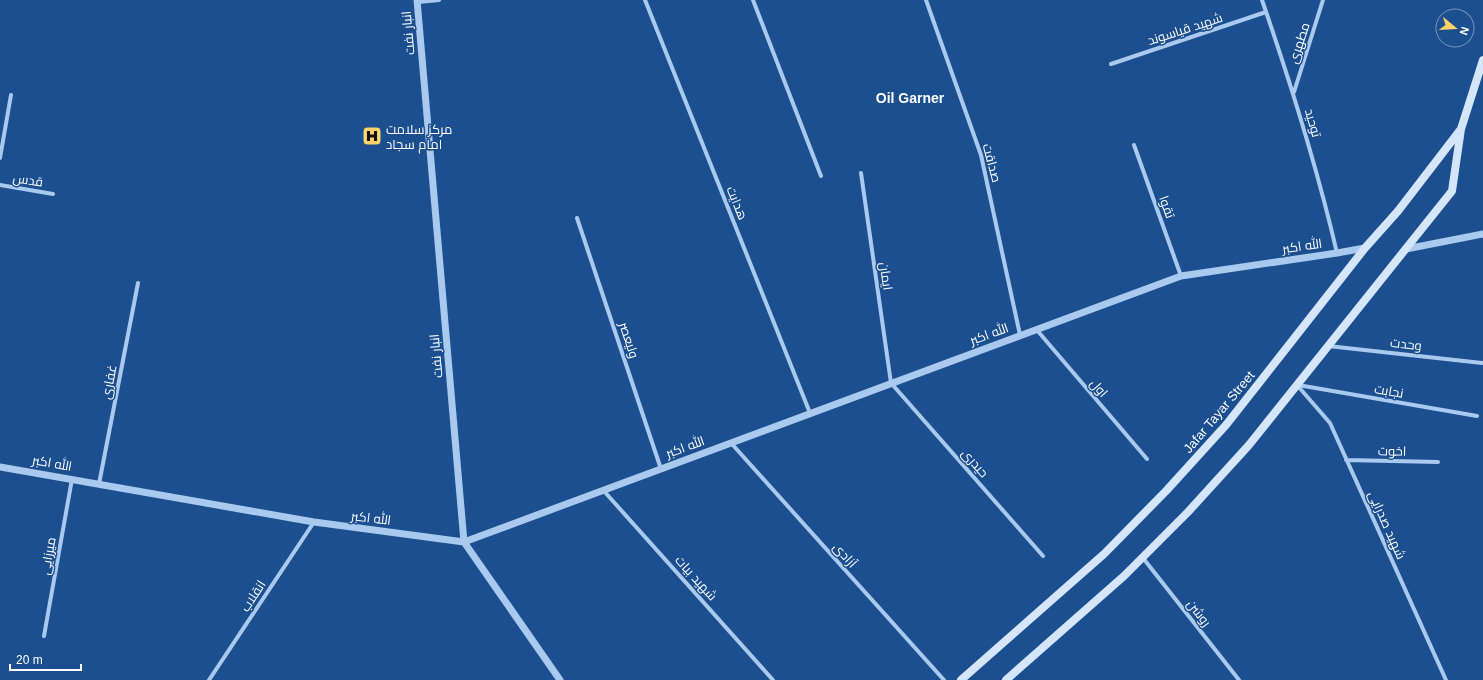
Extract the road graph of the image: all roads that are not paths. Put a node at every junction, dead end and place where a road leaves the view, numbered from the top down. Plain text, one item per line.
1 (439, 0) edge
2 (645, 0) edge
3 (753, 0) edge
4 (926, 0) edge
5 (1262, 0) edge
6 (1323, 0) edge
7 (418, 1) edge
8 (1266, 12) junction
9 (1483, 60) edge
10 (1111, 64) dead end
11 (1294, 93) junction
12 (11, 95) dead end
13 (1461, 129) junction
14 (1134, 145) dead end
15 (0, 158) edge
16 (862, 173) dead end
17 (821, 176) dead end
18 (0, 185) edge
19 (53, 194) dead end
20 (577, 218) dead end
21 (1483, 234) edge
22 (1365, 248) junction
23 (1406, 249) junction
24 (1338, 253) junction
25 (1181, 276) junction
26 (138, 284) dead end
27 (1036, 329) junction
28 (1020, 335) junction
29 (1328, 346) junction
30 (1482, 363) dead end
31 (891, 383) junction
32 (1297, 385) junction
33 (810, 413) junction
34 (1477, 416) dead end
35 (730, 443) junction
36 (1147, 460) dead end
37 (1346, 460) junction
38 (1438, 462) dead end
39 (0, 466) edge
40 (661, 469) junction
41 (72, 479) junction
42 (99, 484) junction
43 (603, 490) junction
44 (314, 522) junction
45 (464, 542) junction
46 (1043, 556) dead end
47 (1143, 558) junction
48 (44, 636) dead end
49 (209, 680) edge
50 (560, 680) edge
51 (773, 680) edge
52 (944, 680) edge
53 (961, 680) edge
54 (1006, 680) edge
55 (1240, 680) edge
56 (1446, 680) edge

1 - 7 street
2 - 33 street, هدایت
3 - 17 street
4 - 28 street, صداقت
5 - 8 street, توحید
6 - 11 street, مطهری
7 - 45 street, انبار نفت
8 - 10 street, شهید قیاسوند
8 - 11 street, توحید
9 - 13 main road, Jafar Tayar Street
11 - 24 street, توحید
12 - 15 street
13 - 22 main road, Jafar Tayar Street
13 - 23 main road, Jafar Tayar Street
14 - 25 street, تقوا
16 - 31 street, ایمان
18 - 19 street, قدس
20 - 40 street, ولیعصر
21 - 23 street
22 - 24 street, الله اکبر
22 - 53 main road, Jafar Tayar Street
23 - 29 main road, Jafar Tayar Street
24 - 25 street, الله اکبر
25 - 27 street, الله اکبر
26 - 42 street, غفاری
27 - 28 street, الله اکبر
27 - 36 street, اول
28 - 31 street, الله اکبر
29 - 30 street, وحدت
29 - 32 main road, Jafar Tayar Street
31 - 33 street, الله اکبر
31 - 46 street, حیدری
32 - 34 street, نجابت
32 - 37 street, شهید صدرایی
32 - 47 main road, Jafar Tayar Street
33 - 35 street, الله اکبر
35 - 40 street, الله اکبر
35 - 52 street, آزادی
37 - 38 street, اخوت
37 - 56 street, شهید صدرایی
39 - 41 street, الله اکبر
40 - 43 street, الله اکبر
41 - 42 street, الله اکبر
41 - 48 street, میرزایی
42 - 44 street, الله اکبر
43 - 45 street, الله اکبر
43 - 51 street, شهید بیات
44 - 45 street, الله اکبر
44 - 49 street, انقلاب
45 - 50 street, انبار نفت
47 - 54 main road, Jafar Tayar Street
47 - 55 street, روشن

